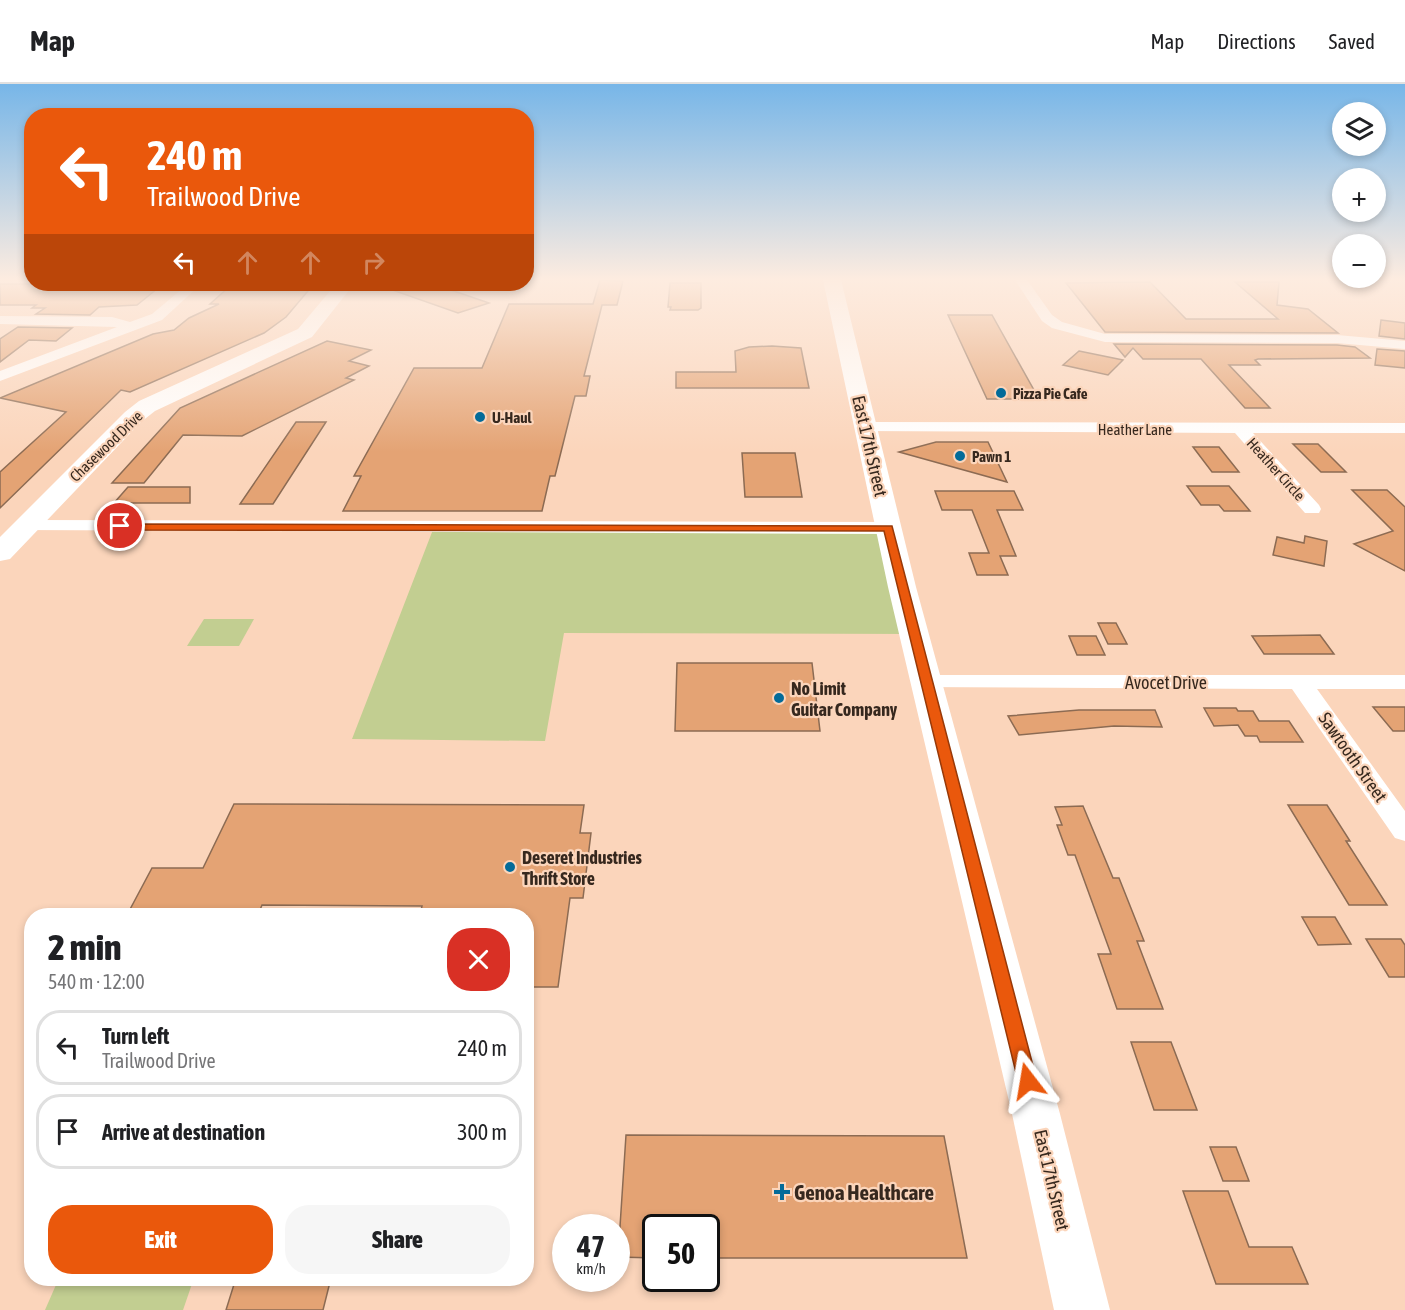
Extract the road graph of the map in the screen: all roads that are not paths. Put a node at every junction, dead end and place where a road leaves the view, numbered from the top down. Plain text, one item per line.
1 (103, 337) edge
2 (296, 337) edge
3 (845, 337) edge
4 (1103, 337) edge
5 (1405, 345) edge
6 (0, 376) edge
7 (866, 427) junction
8 (1405, 428) edge
9 (1241, 429) junction
10 (1312, 509) dead end
11 (26, 526) junction
12 (888, 528) junction
13 (0, 553) edge
14 (926, 682) junction
15 (1405, 682) edge
16 (1300, 683) junction
17 (1405, 831) edge
18 (1082, 1310) edge

1 - 6 street
2 - 11 main road, Chasewood Drive
3 - 7 main road, East 17th Street
4 - 5 street
7 - 9 street, Heather Lane
7 - 12 main road, East 17th Street
8 - 9 street, Heather Lane
9 - 10 street, Heather Circle
11 - 12 street
11 - 13 main road, Chasewood Drive
12 - 14 main road, East 17th Street
14 - 16 street, Avocet Drive
14 - 18 main road, East 17th Street
15 - 16 street, Avocet Drive
16 - 17 street, Sawtooth Street

